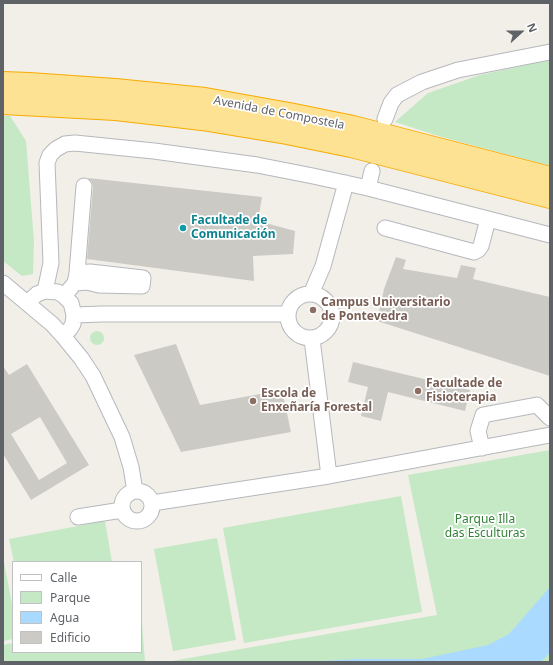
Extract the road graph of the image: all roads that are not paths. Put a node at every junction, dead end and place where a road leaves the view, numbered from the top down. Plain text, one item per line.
1 (550, 52) edge
2 (3, 83) edge
3 (3, 103) edge
4 (385, 119) dead end
5 (372, 171) dead end
6 (550, 178) edge
7 (346, 183) junction
8 (84, 186) dead end
9 (368, 188) junction
10 (550, 197) edge
11 (488, 219) junction
12 (385, 228) dead end
13 (550, 235) edge
14 (3, 283) edge
15 (45, 291) junction
16 (311, 294) junction
17 (64, 296) junction
18 (28, 303) junction
19 (287, 314) junction
20 (74, 315) junction
21 (63, 336) junction
22 (312, 339) junction
23 (550, 418) edge
24 (550, 435) edge
25 (482, 448) junction
26 (329, 476) junction
27 (135, 491) junction
28 (152, 503) junction
29 (122, 510) junction
30 (78, 517) dead end

1 - 4 street
2 - 6 highway, Avenida de Compostela
3 - 10 highway, Avenida de Compostela
5 - 9 street
7 - 9 street
7 - 15 street
7 - 16 street
8 - 17 street
9 - 11 street
11 - 12 street
11 - 13 street
14 - 18 street
15 - 17 street
15 - 18 street
16 - 19 street
16 - 22 street
17 - 20 street
18 - 21 street
19 - 20 street
19 - 22 street
20 - 21 street
21 - 27 street
22 - 26 street
23 - 25 street
24 - 25 street
25 - 26 street
26 - 28 street
27 - 28 street
27 - 29 street
28 - 29 street
29 - 30 street

